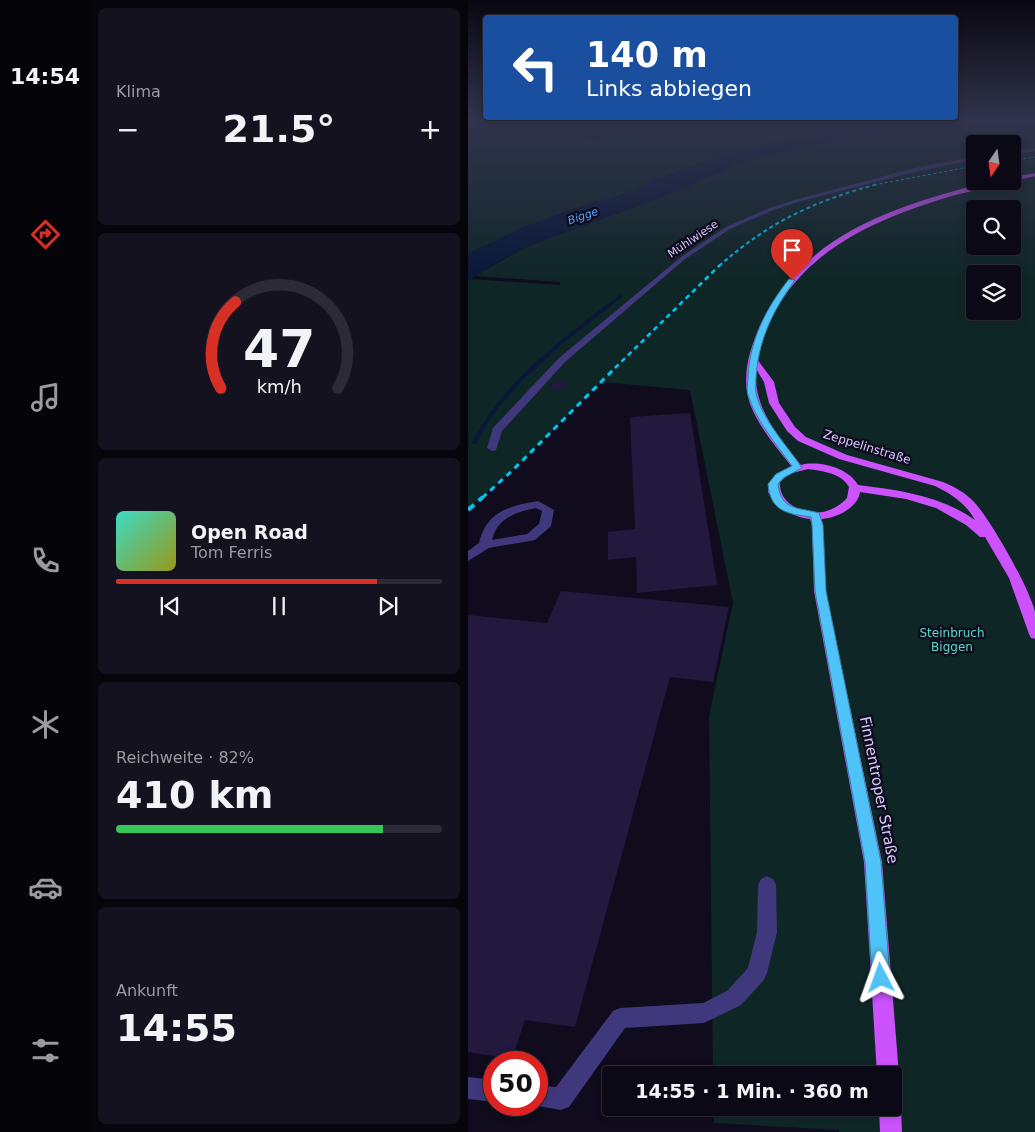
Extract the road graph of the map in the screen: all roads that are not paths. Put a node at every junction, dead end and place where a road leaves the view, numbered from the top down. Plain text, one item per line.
1 (900, 174) edge
2 (1036, 174) edge
3 (1021, 177) edge
4 (968, 190) edge
5 (753, 359) junction
6 (492, 448) dead end
7 (798, 468) junction
8 (854, 488) junction
9 (815, 515) junction
10 (993, 543) junction
11 (485, 545) junction
12 (468, 557) edge
13 (1036, 634) edge
14 (767, 885) dead end
15 (887, 1066) edge
16 (468, 1088) edge
17 (483, 1090) edge
18 (548, 1097) edge
19 (890, 1116) edge
20 (891, 1132) edge

1 - 6 street, Mühlwiese
2 - 3 main road
4 - 5 main road
5 - 7 main road
5 - 10 main road, Zeppelinstraße
7 - 8 main road
7 - 9 main road
8 - 9 main road
8 - 10 main road, Zeppelinstraße
9 - 15 main road, Finnentroper Straße
10 - 13 main road, Zeppelinstraße
11 - 11 street
11 - 12 street
14 - 18 street
16 - 17 street
19 - 20 main road

